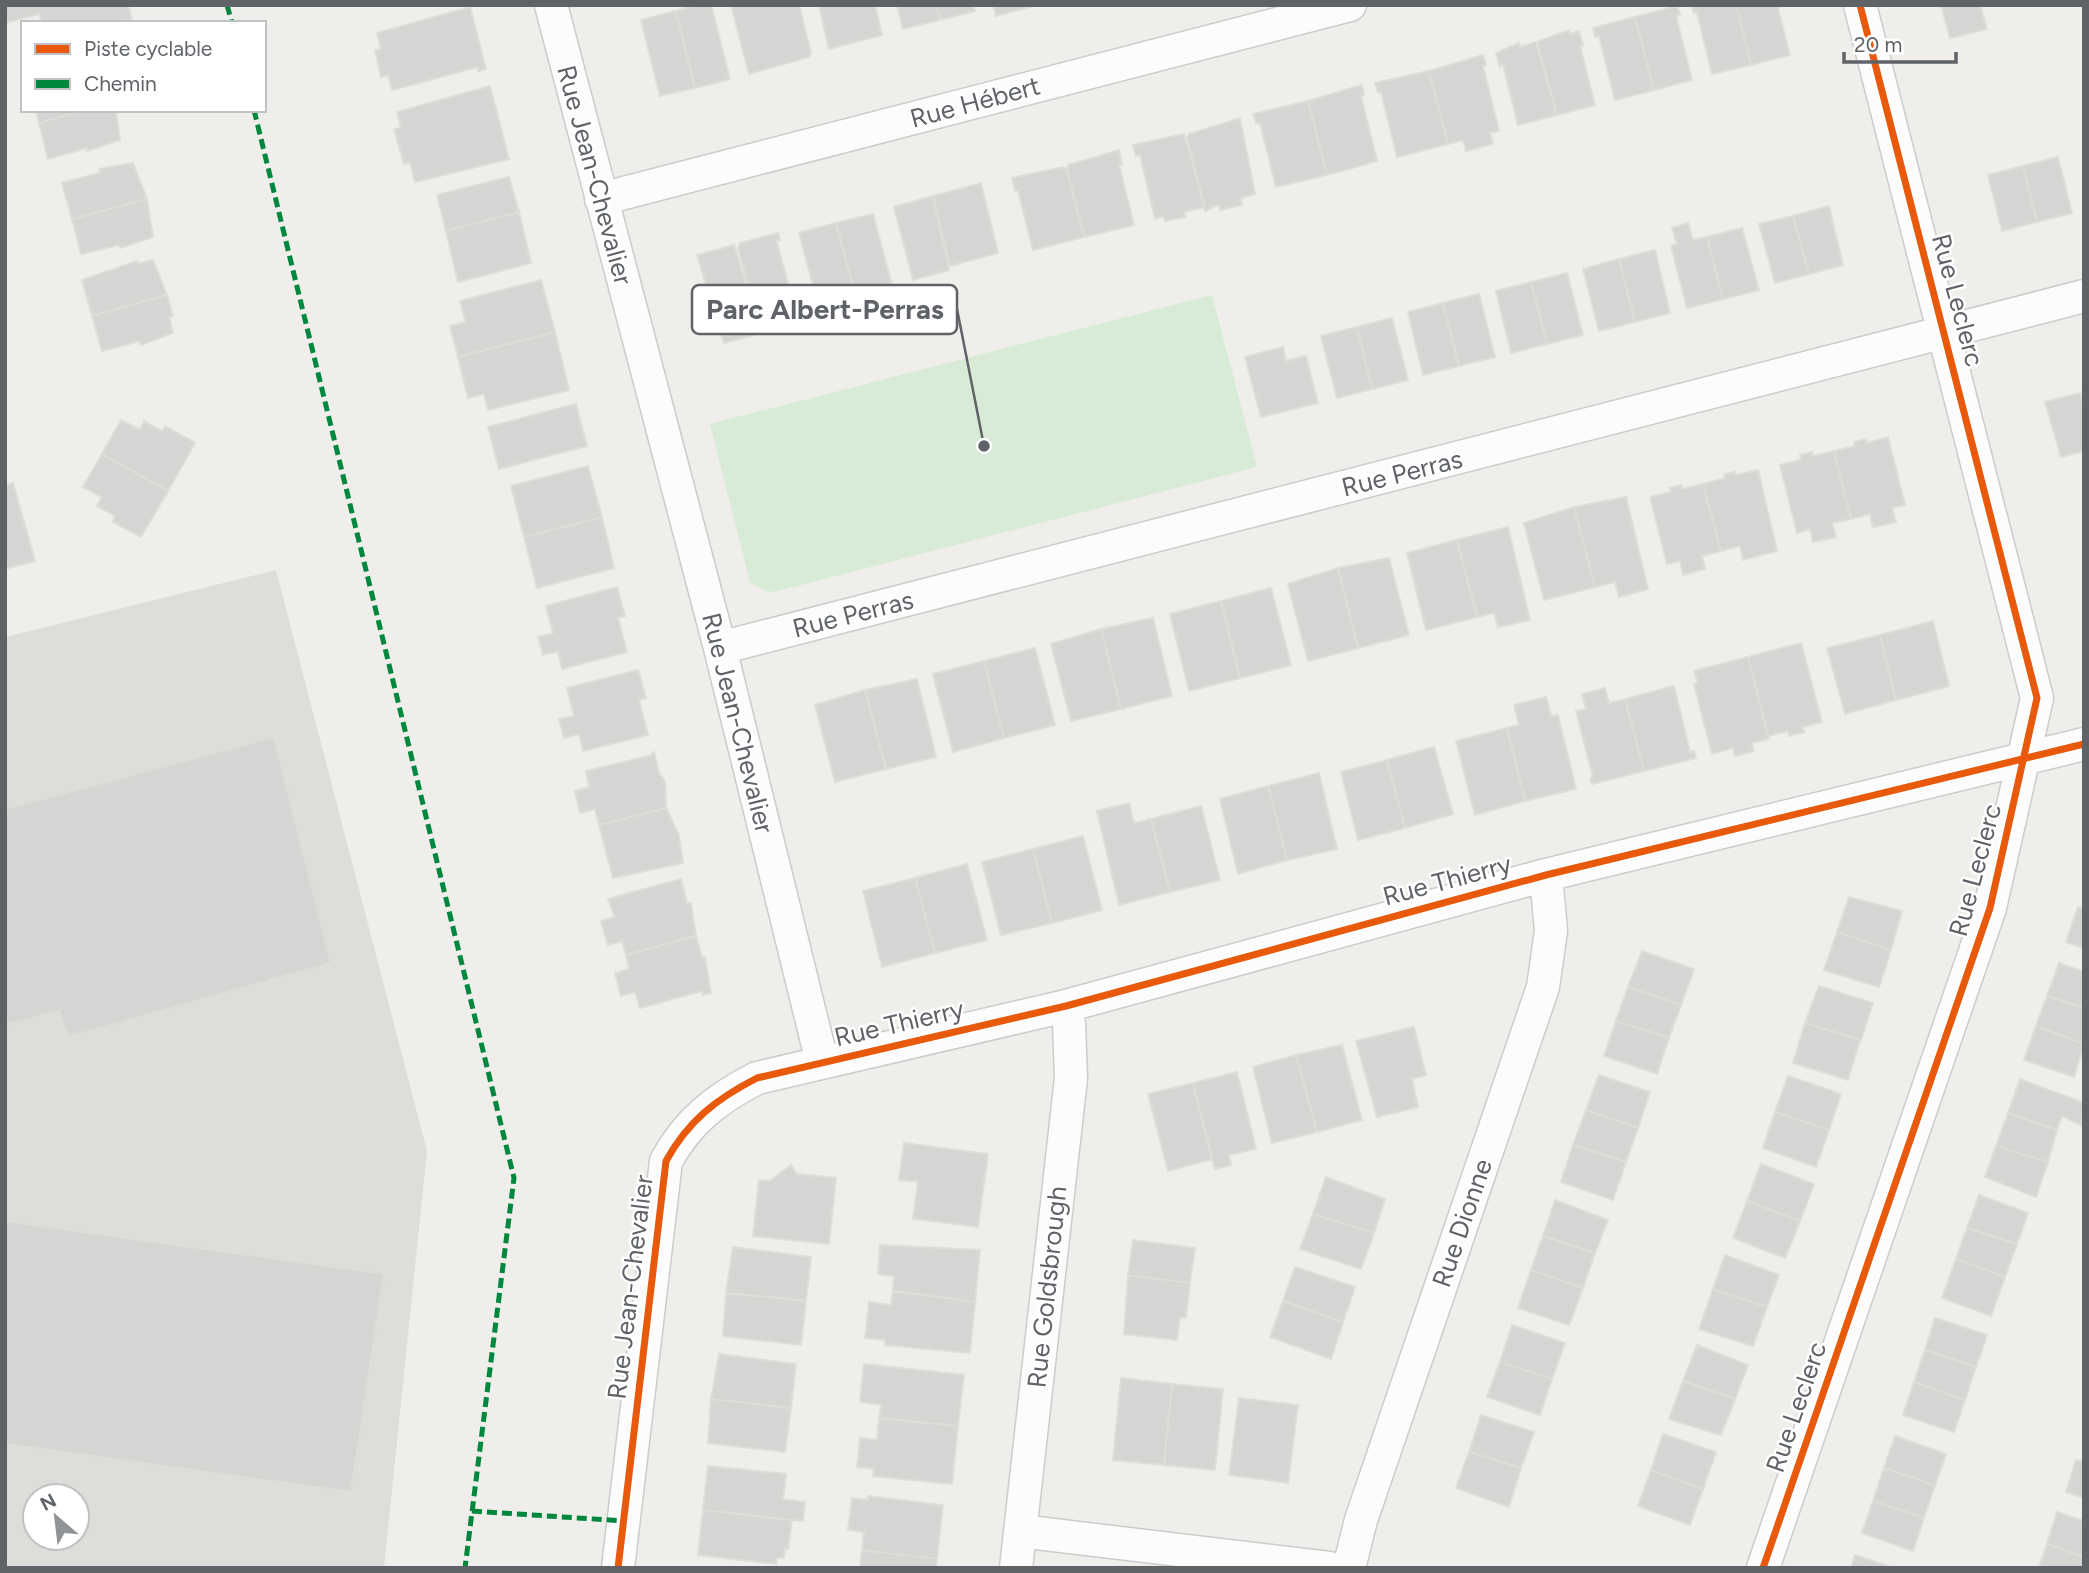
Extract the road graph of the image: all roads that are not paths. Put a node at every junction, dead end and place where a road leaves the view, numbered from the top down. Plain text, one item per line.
1 (551, 5) edge
2 (1350, 5) edge
3 (1860, 5) edge
4 (601, 199) junction
5 (2084, 296) edge
6 (1945, 332) junction
7 (720, 648) junction
8 (2084, 744) edge
9 (2025, 758) junction
10 (1546, 875) junction
11 (1066, 1006) junction
12 (822, 1062) junction
13 (1020, 1531) junction
14 (618, 1568) edge
15 (1016, 1568) edge
16 (1329, 1568) edge
17 (1349, 1568) edge
18 (1763, 1568) edge

1 - 4 street, Rue Jean-Chevalier
2 - 4 street, Rue Hébert
3 - 6 street, Rue Leclerc
4 - 7 street, Rue Jean-Chevalier
5 - 6 street, Rue Perras
6 - 7 street, Rue Perras
6 - 9 street, Rue Leclerc
7 - 12 street, Rue Jean-Chevalier
8 - 9 street, Rue Thierry
9 - 10 street, Rue Thierry
9 - 18 street, Rue Leclerc
10 - 11 street, Rue Thierry
10 - 17 street, Rue Dionne
11 - 12 street, Rue Thierry
11 - 13 street, Rue Goldsbrough
12 - 14 street, Rue Jean-Chevalier
13 - 15 street, Rue Goldsbrough
13 - 16 street

